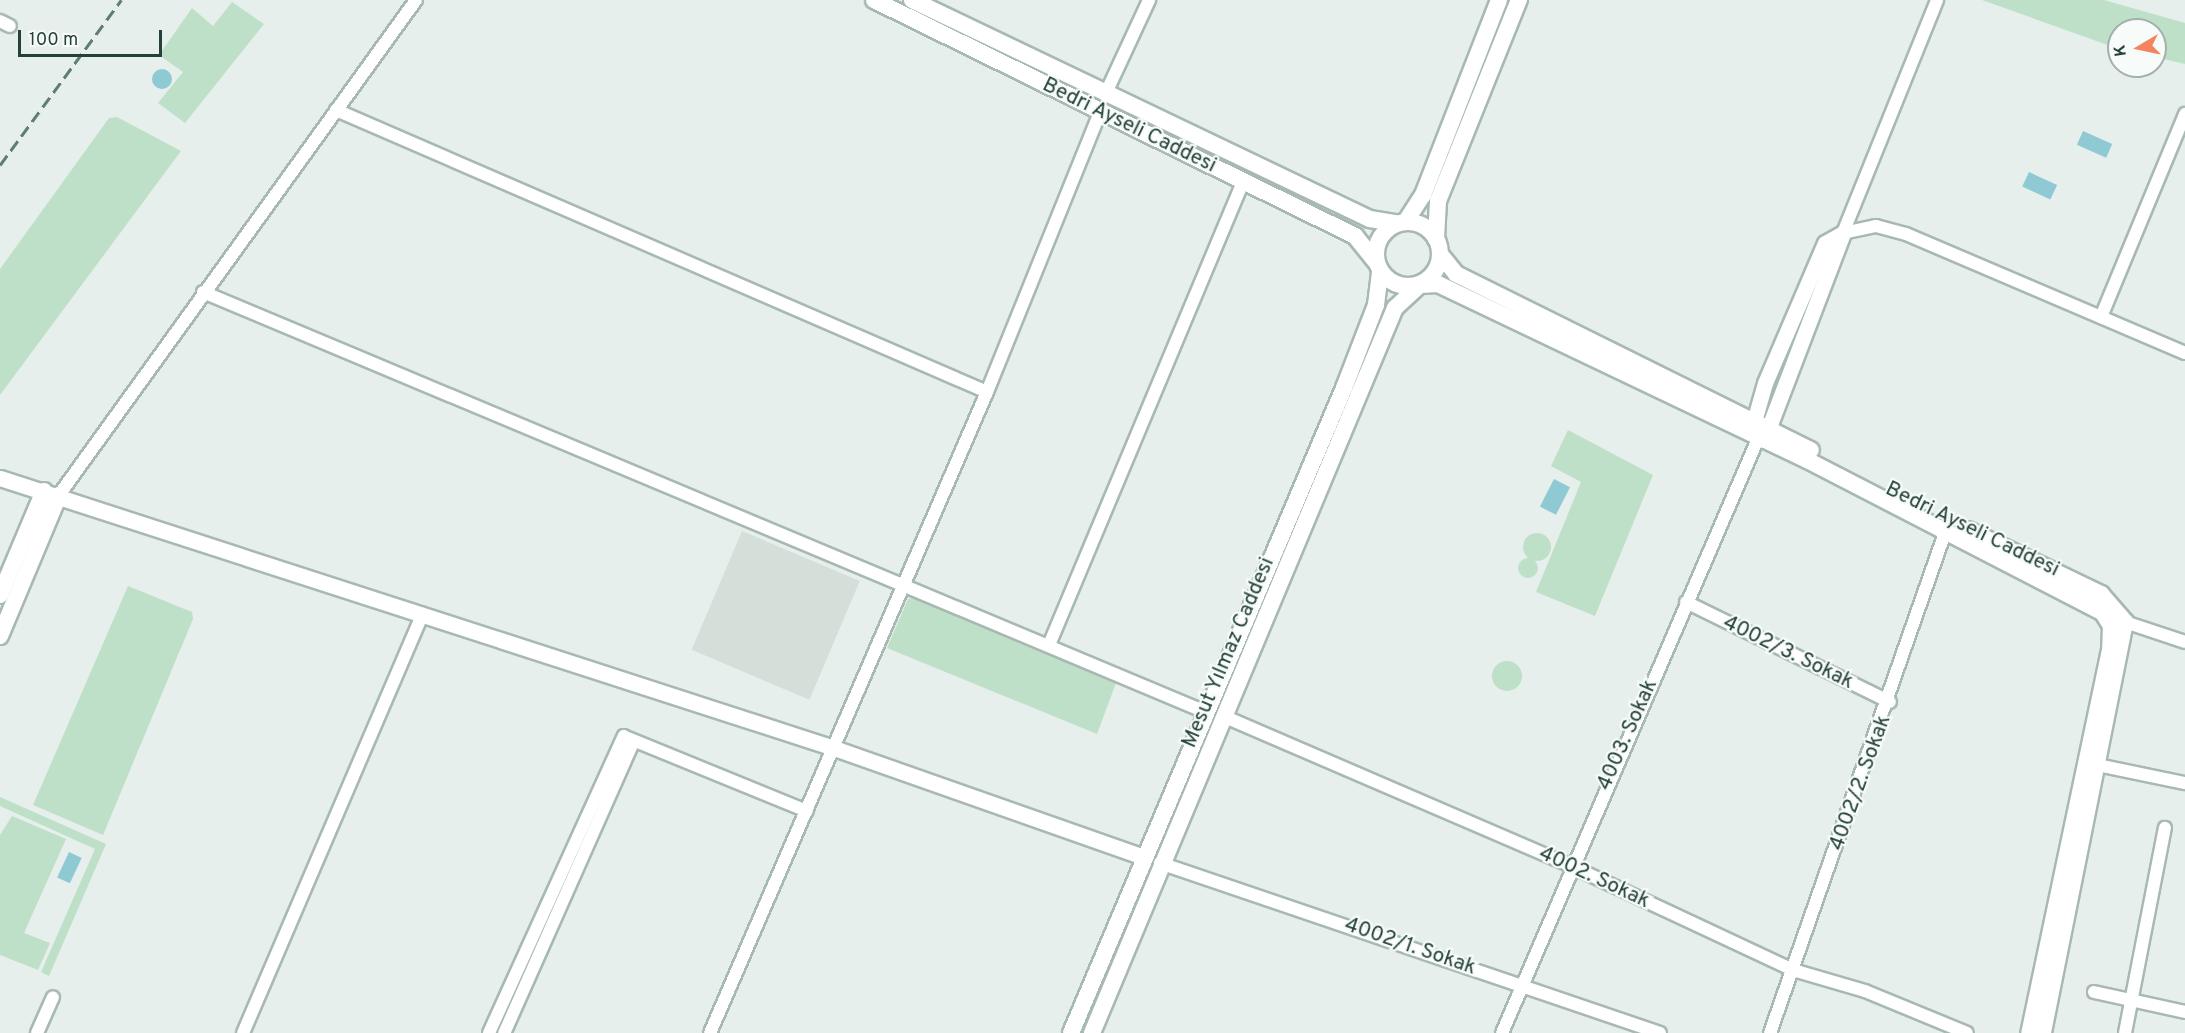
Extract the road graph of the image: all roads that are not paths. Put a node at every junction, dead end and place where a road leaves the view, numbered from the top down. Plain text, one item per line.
1 (417, 0) edge
2 (874, 0) edge
3 (912, 0) edge
4 (1149, 0) edge
5 (1499, 0) edge
6 (1519, 0) edge
7 (1937, 0) edge
8 (1105, 95) junction
9 (336, 110) junction
10 (1100, 112) junction
11 (2185, 114) edge
12 (1243, 182) junction
13 (1401, 222) junction
14 (1844, 233) junction
15 (1438, 246) junction
16 (1378, 267) junction
17 (1420, 285) junction
18 (203, 292) junction
19 (2101, 317) junction
20 (2185, 353) edge
21 (987, 392) junction
22 (1759, 433) junction
23 (0, 478) edge
24 (52, 493) junction
25 (1946, 530) junction
26 (903, 584) junction
27 (0, 595) edge
28 (1686, 602) junction
29 (423, 614) junction
30 (2125, 622) junction
31 (0, 636) edge
32 (2185, 642) edge
33 (1049, 645) junction
34 (1890, 702) junction
35 (1203, 711) junction
36 (1223, 716) junction
37 (628, 738) junction
38 (834, 748) junction
39 (2098, 765) junction
40 (2185, 783) edge
41 (807, 811) junction
42 (2165, 828) dead end
43 (1143, 857) junction
44 (1160, 863) junction
45 (1571, 866) junction
46 (1793, 970) junction
47 (1522, 985) junction
48 (2094, 992) dead end
49 (53, 997) dead end
50 (2131, 1000) junction
51 (2185, 1012) edge
52 (38, 1033) edge
53 (243, 1033) edge
54 (489, 1033) edge
55 (504, 1033) edge
56 (710, 1033) edge
57 (1071, 1033) edge
58 (1092, 1033) edge
59 (1502, 1033) edge
60 (1660, 1033) edge
61 (1770, 1033) edge
62 (1967, 1033) edge
63 (2029, 1033) edge
64 (2043, 1033) edge
65 (2124, 1033) edge

1 - 9 street
2 - 10 main road, Bedri Ayseli Caddesi
3 - 8 main road, Bedri Ayseli Caddesi
4 - 8 street
5 - 13 main road
6 - 15 main road
7 - 14 street
8 - 13 main road, Bedri Ayseli Caddesi
9 - 18 street
9 - 21 street
10 - 12 main road, Bedri Ayseli Caddesi
10 - 21 street
11 - 19 street
12 - 16 main road, Bedri Ayseli Caddesi
12 - 33 street
13 - 15 main road
13 - 16 main road
14 - 19 street
14 - 22 street
15 - 17 main road
15 - 22 main road, Bedri Ayseli Caddesi
16 - 17 main road
16 - 35 main road, Mesut Yılmaz Caddesi
17 - 22 main road, Bedri Ayseli Caddesi
17 - 36 main road, Mesut Yılmaz Caddesi
18 - 24 street
18 - 26 street
19 - 20 street
21 - 26 street
22 - 25 main road, Bedri Ayseli Caddesi
22 - 28 street, 4003. Sokak
22 - 30 main road, Bedri Ayseli Caddesi
23 - 24 street
24 - 27 main road
24 - 29 street
24 - 31 main road
25 - 34 street, 4002/2. Sokak
25 - 63 main road, Bedri Ayseli Caddesi
26 - 33 street
26 - 38 street
28 - 34 street, 4002/3. Sokak
28 - 45 street, 4003. Sokak
29 - 38 street
29 - 53 street
30 - 32 street
30 - 39 main road
33 - 35 street
34 - 46 street, 4002/2. Sokak
35 - 43 main road, Mesut Yılmaz Caddesi
36 - 44 main road, Mesut Yılmaz Caddesi
36 - 45 street, 4002. Sokak
37 - 41 street
37 - 54 street
37 - 55 street
38 - 41 street
38 - 43 street
39 - 40 street
39 - 64 main road
41 - 56 street
42 - 50 street
43 - 57 main road, Mesut Yılmaz Caddesi
44 - 47 street, 4002/1. Sokak
44 - 58 main road, Mesut Yılmaz Caddesi
45 - 46 street, 4002. Sokak
45 - 47 street, 4003. Sokak
46 - 61 street, 4002/2. Sokak
46 - 62 street, 4002. Sokak
47 - 59 street, 4003. Sokak
47 - 60 street, 4002/1. Sokak
48 - 50 street
49 - 52 street
50 - 51 street
50 - 65 street

